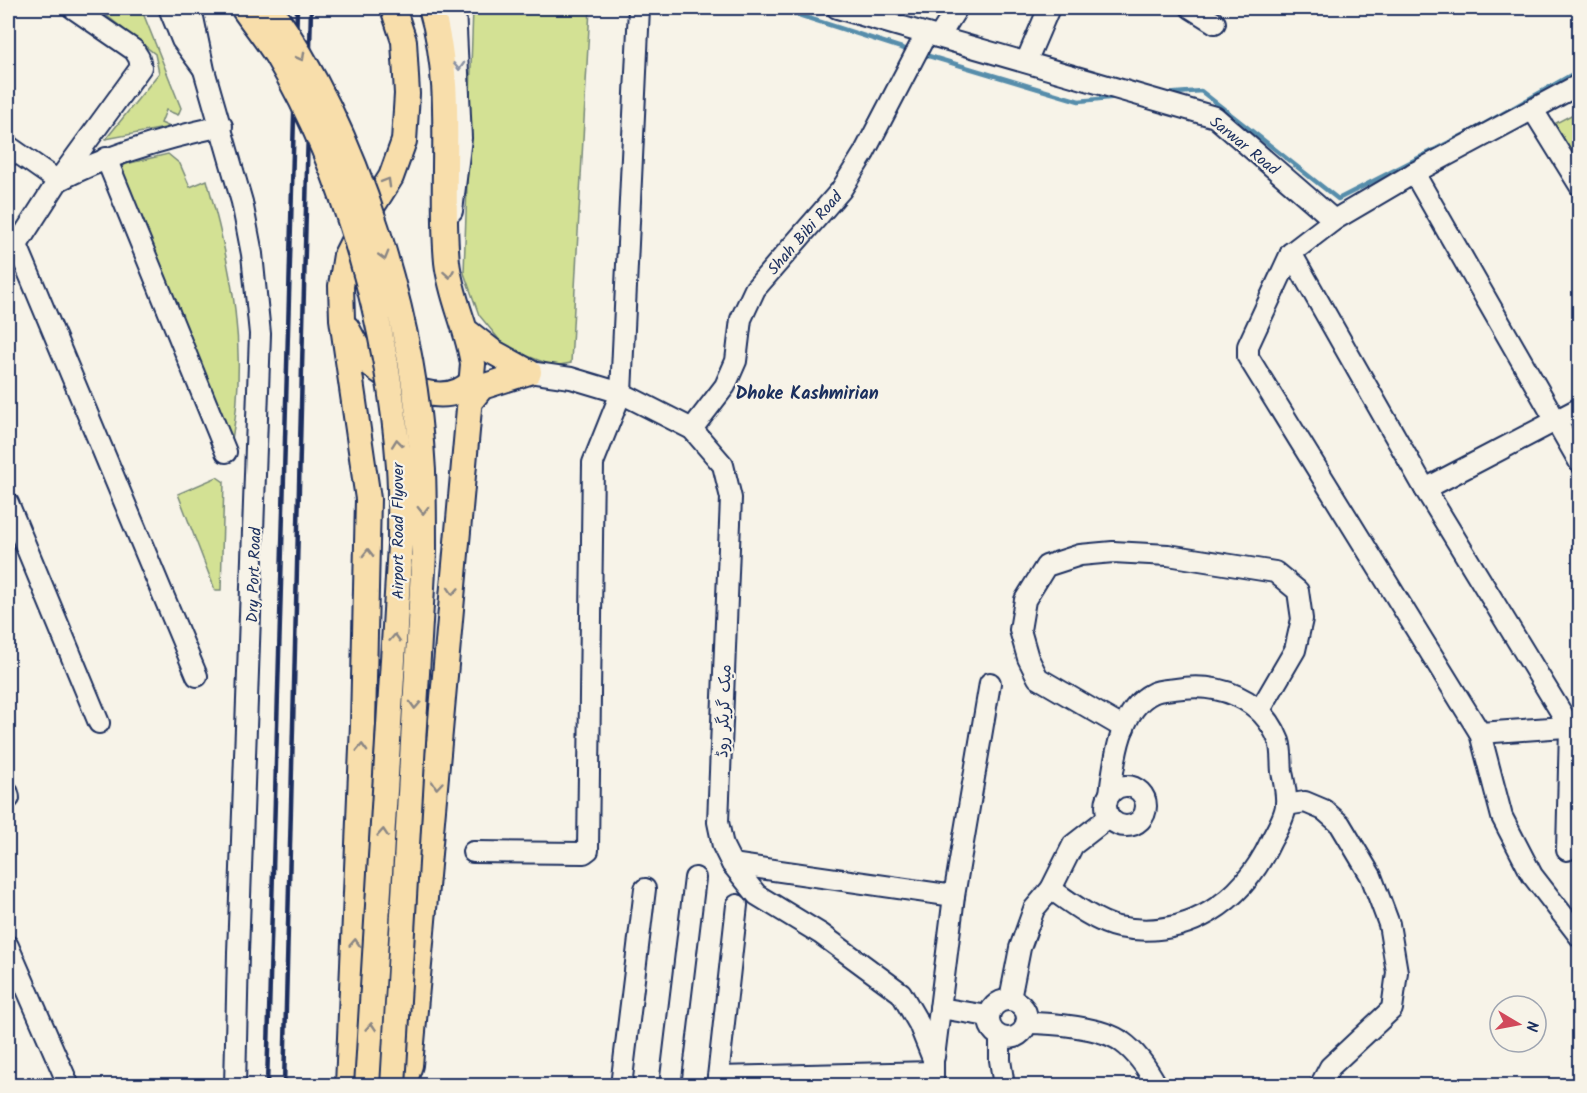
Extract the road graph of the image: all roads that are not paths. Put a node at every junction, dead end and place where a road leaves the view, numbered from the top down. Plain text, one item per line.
1 (73, 8) edge
2 (169, 8) edge
3 (190, 8) edge
4 (243, 8) edge
5 (270, 8) edge
6 (393, 8) edge
7 (455, 8) edge
8 (639, 8) edge
9 (837, 8) edge
10 (957, 8) edge
11 (1049, 8) edge
12 (1191, 8) edge
13 (434, 18) edge
14 (1215, 23) dead end
15 (932, 35) junction
16 (404, 41) junction
17 (1026, 62) junction
18 (204, 70) junction
19 (1580, 84) edge
20 (1533, 110) junction
21 (222, 126) junction
22 (8, 147) edge
23 (106, 158) junction
24 (1414, 173) junction
25 (58, 181) junction
26 (1580, 186) edge
27 (1334, 220) junction
28 (446, 241) junction
29 (12, 252) edge
30 (1291, 253) junction
31 (342, 319) junction
32 (465, 330) junction
33 (529, 372) junction
34 (471, 392) junction
35 (621, 393) junction
36 (1580, 408) edge
37 (1555, 421) junction
38 (692, 429) junction
39 (226, 452) dead end
40 (1580, 463) edge
41 (1425, 489) junction
42 (8, 503) edge
43 (197, 676) dead end
44 (990, 683) dead end
45 (1260, 710) junction
46 (99, 723) dead end
47 (1575, 727) edge
48 (1124, 728) junction
49 (1480, 733) junction
50 (1110, 794) junction
51 (1286, 805) junction
52 (1109, 817) junction
53 (1567, 850) dead end
54 (473, 852) dead end
55 (732, 864) junction
56 (695, 878) dead end
57 (645, 889) dead end
58 (1051, 889) junction
59 (954, 896) junction
60 (737, 904) dead end
61 (1580, 937) edge
62 (8, 946) edge
63 (1010, 999) junction
64 (940, 1008) junction
65 (988, 1016) junction
66 (1026, 1023) junction
67 (1000, 1036) junction
68 (933, 1072) edge
69 (717, 1081) edge
70 (69, 1086) edge
71 (235, 1086) edge
72 (348, 1086) edge
73 (367, 1086) edge
74 (393, 1086) edge
75 (403, 1086) edge
76 (621, 1086) edge
77 (670, 1086) edge
78 (1004, 1086) edge
79 (1157, 1086) edge
80 (1320, 1086) edge

1 - 25 street
2 - 18 street
3 - 18 street
73 -> 4 main road, Airport Road Flyover, bridge
5 -> 74 main road, Airport Road Flyover, bridge
6 - 16 main road
7 -> 28 street
8 - 35 street
9 - 15 street, Sarwar Road
10 - 15 street, Shah Bibi Road
11 - 17 street
12 - 14 street
13 - 16 main road
13 - 28 main road
15 - 17 street, Sarwar Road
15 - 38 street, Shah Bibi Road
31 -> 16 main road
17 - 27 street, Sarwar Road
18 - 21 street, Dry Port Road
19 - 20 street
20 - 24 street
20 - 26 street
21 - 23 street
21 - 71 street, Dry Port Road
22 - 25 street
23 - 25 street
23 - 39 street
24 - 27 street
24 - 37 street
25 - 29 street
27 - 30 street
28 -> 32 main road
29 - 43 street
30 - 41 street
30 - 49 street
31 - 34 main road, میک گریگر روڈ
72 -> 31 main road
32 - 33 main road, میک گریگر روڈ
32 - 34 main road
33 - 34 main road, میک گریگر روڈ
33 - 35 street, میک گریگر روڈ
34 -> 75 main road
35 - 38 street, میک گریگر روڈ
35 - 54 street
36 - 37 street
37 - 40 street
37 - 41 street
38 - 55 street, میک گریگر روڈ
41 - 47 street
42 - 46 street
44 - 59 street
45 - 48 street
45 - 48 street
45 - 51 street
47 - 49 street
47 - 53 street
48 - 50 street
49 - 61 street
50 - 52 street
50 - 52 street
51 - 58 street
51 - 80 street
52 - 58 street
55 - 59 street
55 - 68 street, میک گریگر روڈ
56 - 77 street
57 - 76 street
58 - 63 street
59 - 64 street
60 - 69 street
62 - 70 street
63 - 65 street
63 - 66 street
64 - 65 street
64 - 68 street
65 - 67 street
66 - 67 street
66 - 79 street
67 - 78 street
68 - 69 street

